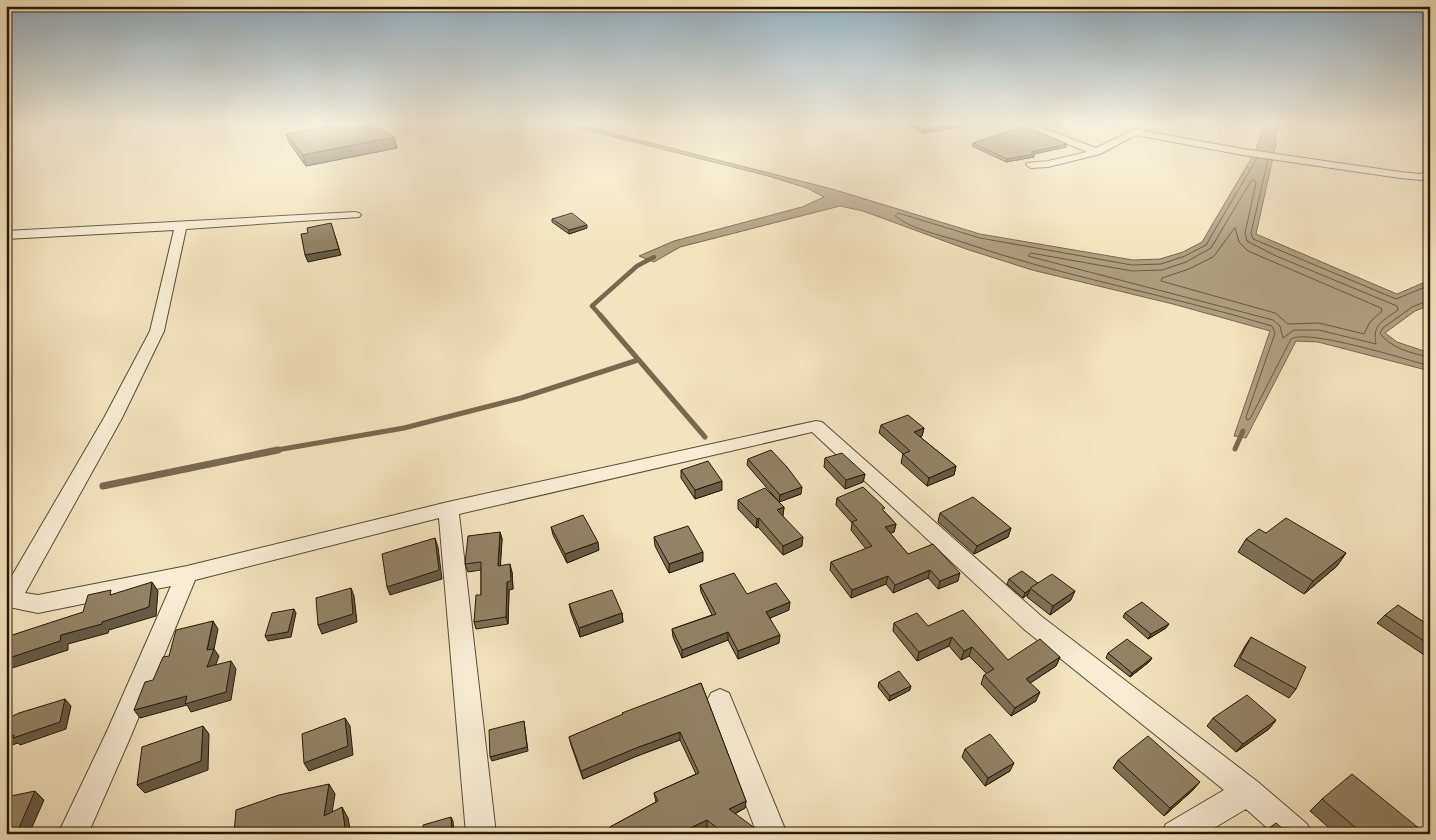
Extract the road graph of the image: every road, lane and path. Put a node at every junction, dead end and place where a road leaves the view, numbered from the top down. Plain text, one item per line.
1 (1045, 164) edge
2 (1326, 164) edge
3 (1032, 165) dead end
4 (1430, 173) edge
5 (355, 215) dead end
6 (181, 226) junction
7 (6, 236) edge
8 (448, 509) junction
9 (186, 574) junction
10 (720, 701) dead end
11 (1248, 792) junction
12 (73, 834) edge
13 (481, 834) edge
14 (772, 834) edge
15 (1176, 834) edge
16 (1297, 834) edge

1 - 3 street
2 - 4 street
5 - 6 street
6 - 7 street
6 - 9 street
8 - 9 street
8 - 11 street
8 - 13 street
9 - 12 street
10 - 14 street
11 - 15 street
11 - 16 street

